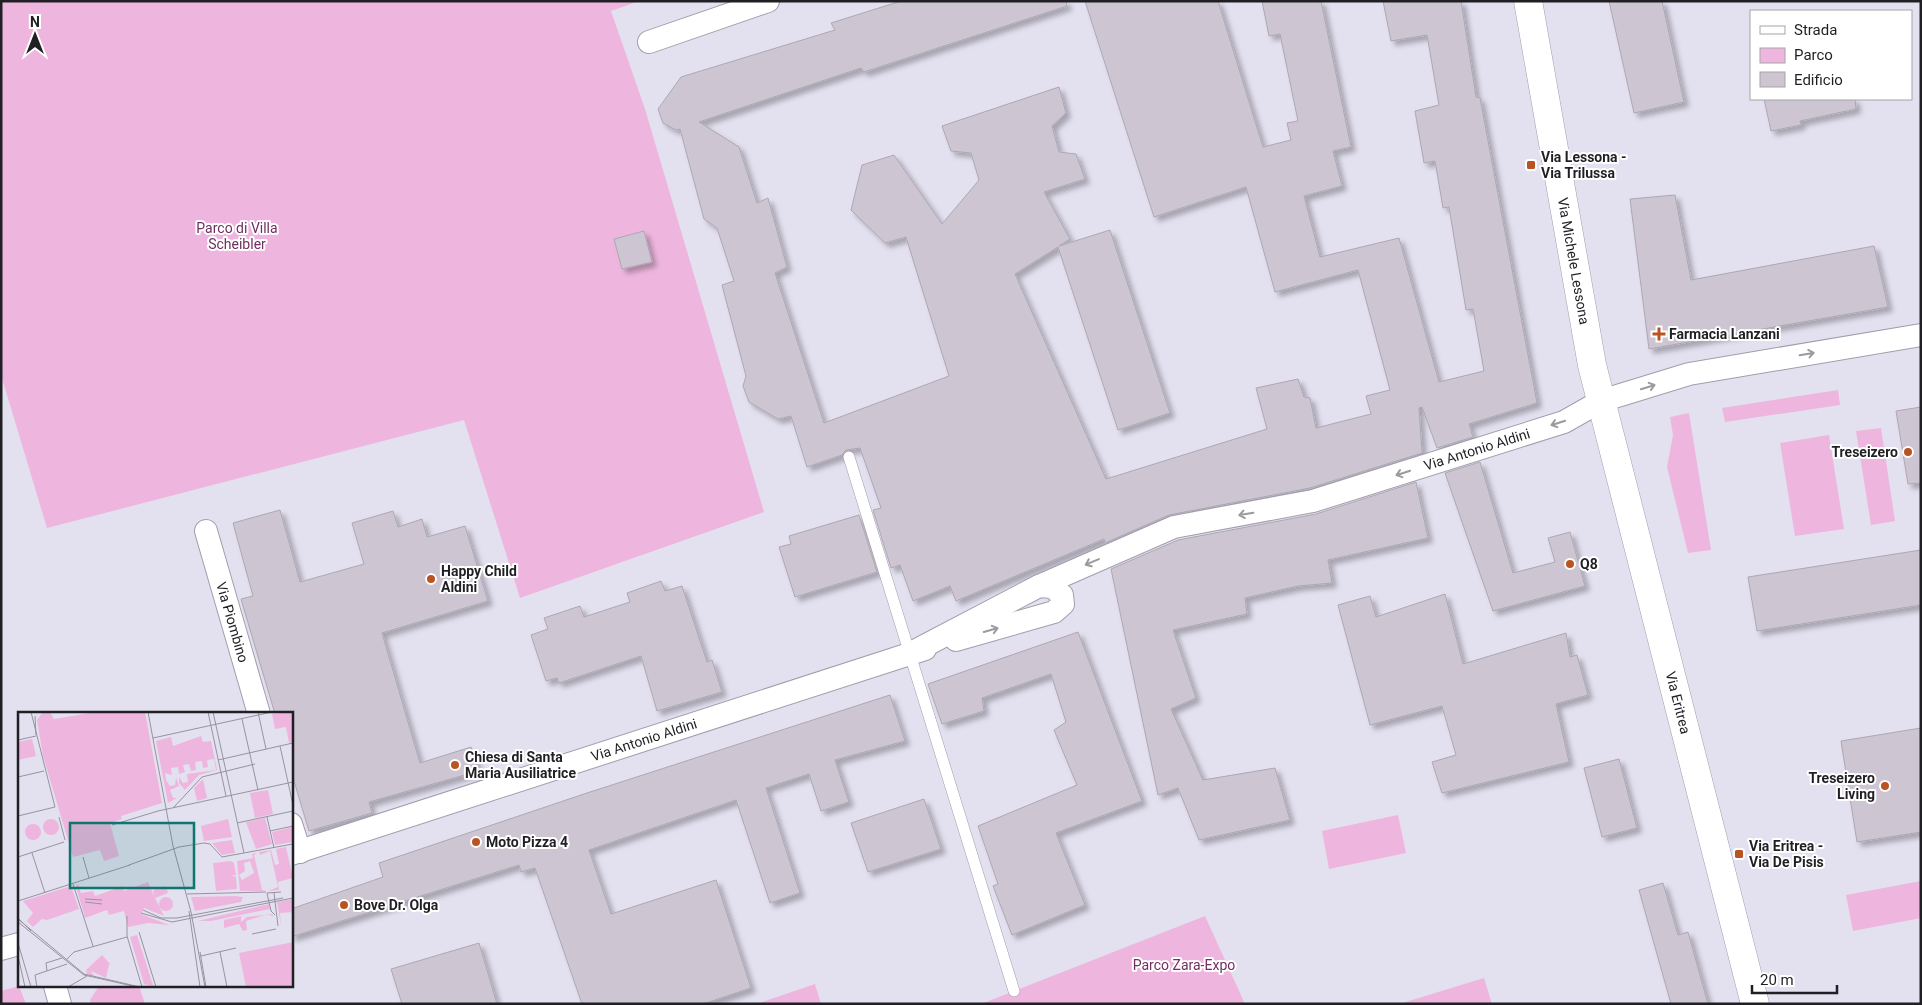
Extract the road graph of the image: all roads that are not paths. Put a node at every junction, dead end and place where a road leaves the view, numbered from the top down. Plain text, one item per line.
1 (768, 1) edge
2 (1528, 1) edge
3 (649, 42) dead end
4 (1921, 335) edge
5 (1601, 401) junction
6 (850, 458) dead end
7 (206, 531) dead end
8 (1039, 586) junction
9 (911, 653) junction
10 (258, 712) edge
11 (292, 831) edge
12 (295, 853) edge
13 (18, 944) edge
14 (1, 949) edge
15 (56, 988) edge
16 (1014, 991) dead end
17 (60, 1004) edge
18 (1755, 1004) edge

1 - 3 street
2 - 5 street, Via Michele Lessona
5 -> 4 street, Via Antonio Aldini
5 -> 8 street, Via Antonio Aldini
5 - 18 street, Via Eritrea
6 - 9 lane
7 - 10 street, Via Piombino
8 - 9 street, Via Antonio Aldini
9 -> 8 street, Via Antonio Aldini
9 - 12 street, Via Antonio Aldini
9 - 16 lane
11 - 12 street
13 - 14 street
15 - 17 street

